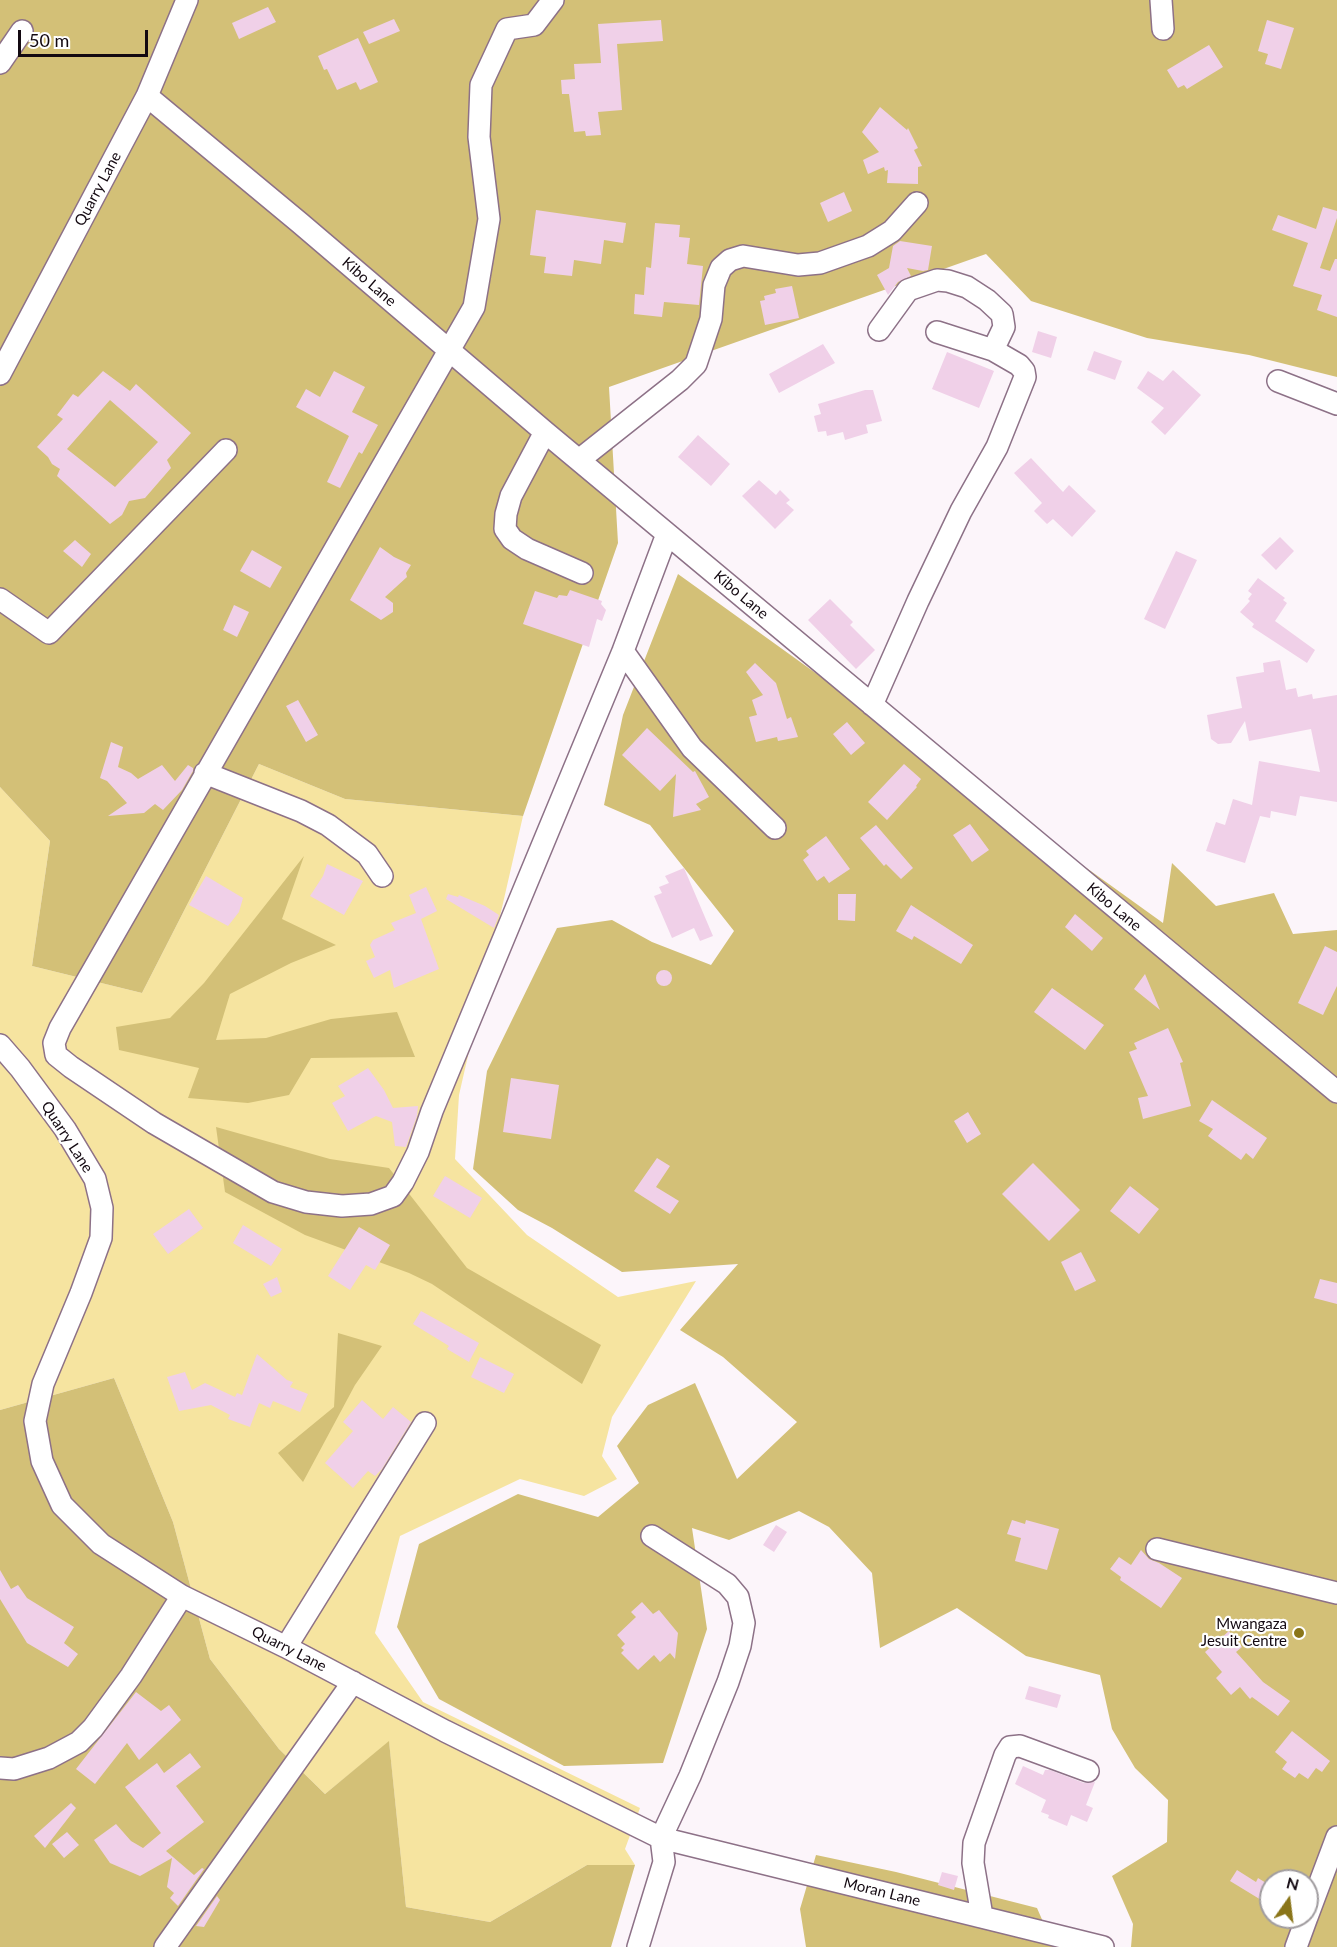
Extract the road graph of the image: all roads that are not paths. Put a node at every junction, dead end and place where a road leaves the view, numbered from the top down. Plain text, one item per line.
1 (187, 0) edge
2 (553, 0) edge
3 (1161, 0) edge
4 (1163, 29) dead end
5 (22, 32) dead end
6 (0, 63) edge
7 (147, 96) junction
8 (917, 203) dead end
9 (879, 330) dead end
10 (937, 332) dead end
11 (8, 342) edge
12 (447, 350) junction
13 (993, 350) junction
14 (0, 374) edge
15 (1278, 381) dead end
16 (1337, 405) edge
17 (545, 432) junction
18 (226, 450) dead end
19 (579, 460) junction
20 (667, 534) junction
21 (582, 573) dead end
22 (0, 599) edge
23 (623, 651) junction
24 (872, 705) junction
25 (205, 773) junction
26 (775, 828) dead end
27 (382, 876) dead end
28 (0, 1045) edge
29 (1337, 1092) edge
30 (425, 1423) dead end
31 (652, 1536) dead end
32 (1157, 1549) dead end
33 (1337, 1593) edge
34 (182, 1596) junction
35 (286, 1647) junction
36 (353, 1682) junction
37 (0, 1768) edge
38 (1088, 1771) dead end
39 (1337, 1837) edge
40 (661, 1838) junction
41 (1319, 1885) edge
42 (982, 1916) junction
43 (1303, 1929) edge
44 (165, 1947) edge
45 (638, 1947) edge
46 (1103, 1947) edge
47 (1296, 1947) edge

1 - 7 street, Quarry Lane
2 - 12 street
3 - 4 street
5 - 6 street
7 - 11 street, Quarry Lane
7 - 12 street, Kibo Lane
8 - 19 street
9 - 13 street
10 - 13 street
11 - 14 street, Quarry Lane
12 - 17 street, Kibo Lane
12 - 25 street
13 - 24 street
15 - 16 street
17 - 19 street, Kibo Lane
17 - 21 street
18 - 22 street
19 - 20 street, Kibo Lane
20 - 23 street
20 - 24 street, Kibo Lane
23 - 25 street
23 - 26 street
24 - 29 street, Kibo Lane
25 - 27 street
28 - 34 street, Quarry Lane
30 - 35 street
31 - 40 street
32 - 33 street
34 - 35 street, Quarry Lane
34 - 37 street
35 - 36 street, Quarry Lane
36 - 40 street, Quarry Lane
36 - 44 street
38 - 42 street
39 - 41 street
40 - 42 street, Moran Lane
40 - 45 street
42 - 46 street, Moran Lane
43 - 47 street

